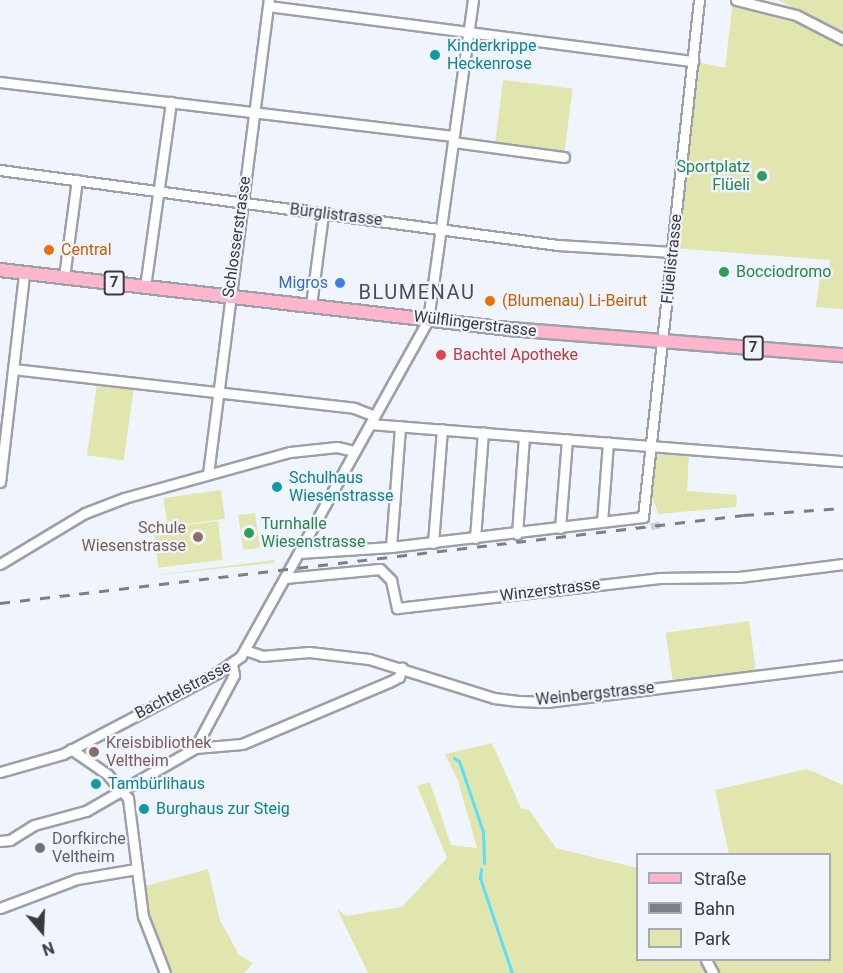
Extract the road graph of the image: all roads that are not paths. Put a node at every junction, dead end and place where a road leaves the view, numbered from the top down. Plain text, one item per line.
1 (473, 0) edge
2 (699, 0) edge
3 (736, 0) edge
4 (268, 3) edge
5 (468, 33) junction
6 (843, 39) edge
7 (693, 61) junction
8 (0, 82) edge
9 (171, 102) junction
10 (254, 112) junction
11 (453, 139) junction
12 (564, 158) dead end
13 (0, 170) edge
14 (76, 180) junction
15 (159, 194) junction
16 (242, 204) junction
17 (323, 214) junction
18 (441, 229) junction
19 (672, 252) junction
20 (0, 270) edge
21 (24, 273) junction
22 (64, 277) junction
23 (146, 287) junction
24 (228, 295) junction
25 (311, 305) junction
26 (428, 320) junction
27 (664, 341) junction
28 (843, 355) edge
29 (13, 369) junction
30 (0, 381) edge
31 (12, 382) junction
32 (218, 393) junction
33 (373, 420) junction
34 (400, 426) junction
35 (442, 429) junction
36 (483, 432) junction
37 (524, 436) junction
38 (567, 439) junction
39 (608, 442) junction
40 (653, 446) junction
41 (356, 451) junction
42 (843, 461) edge
43 (208, 474) junction
44 (0, 482) edge
45 (602, 522) junction
46 (560, 528) junction
47 (517, 534) junction
48 (475, 538) junction
49 (433, 543) junction
50 (391, 548) junction
51 (299, 553) junction
52 (0, 564) edge
53 (843, 564) edge
54 (285, 578) junction
55 (245, 650) junction
56 (232, 665) junction
57 (843, 665) edge
58 (402, 667) junction
59 (195, 748) junction
60 (71, 749) junction
61 (0, 772) edge
62 (121, 788) junction
63 (0, 841) edge
64 (136, 869) junction
65 (0, 908) edge
66 (165, 973) edge

1 - 5 street
2 - 7 street, Flüelistrasse
3 - 6 street
4 - 5 street
4 - 10 street, Schlosserstrasse
5 - 7 street
5 - 11 street
7 - 19 street, Flüelistrasse
8 - 9 street
9 - 10 street
9 - 15 street
10 - 11 street
10 - 16 street, Schlosserstrasse
11 - 12 street
11 - 18 street
13 - 14 street, Bürglistrasse
14 - 15 street, Bürglistrasse
14 - 22 street
15 - 16 street, Bürglistrasse
15 - 23 street
16 - 17 street, Bürglistrasse
16 - 24 street, Schlosserstrasse
17 - 18 street, Bürglistrasse
17 - 25 street
18 - 19 street, Bürglistrasse
18 - 26 street
19 - 27 street, Flüelistrasse
20 - 21 main road, Wülflingerstrasse / 7
21 - 22 main road, Wülflingerstrasse / 7
21 - 29 street
22 - 23 main road, Wülflingerstrasse / 7
23 - 24 main road, Wülflingerstrasse / 7
24 - 25 main road, Wülflingerstrasse / 7
24 - 32 street, Schlosserstrasse
25 - 26 main road, Wülflingerstrasse / 7
26 - 27 main road, Wülflingerstrasse / 7
26 - 33 street, Bachtelstrasse
27 - 28 main road, Wülflingerstrasse / 7
27 - 40 street, Flüelistrasse
29 - 31 street
29 - 32 street
30 - 31 street
31 - 44 street
32 - 33 street
32 - 43 street, Schlosserstrasse
33 - 34 street
33 - 41 street, Bachtelstrasse
34 - 35 street
34 - 50 street
35 - 36 street
35 - 49 street
36 - 37 street
36 - 48 street
37 - 38 street
37 - 47 street
38 - 39 street
38 - 46 street
39 - 40 street
39 - 45 street
40 - 42 street
40 - 45 street, Flüelistrasse
41 - 43 street
41 - 51 street, Bachtelstrasse
43 - 52 street
45 - 46 street
46 - 47 street
47 - 48 street
48 - 49 street
49 - 50 street
50 - 51 street
51 - 54 street, Bachtelstrasse
53 - 54 street, Winzerstrasse
54 - 55 street, Bachtelstrasse
55 - 56 street, Bachtelstrasse
55 - 58 street, Weinbergstrasse
56 - 59 street
56 - 60 street, Bachtelstrasse
57 - 58 street, Weinbergstrasse
58 - 59 street
59 - 62 street
60 - 61 street, Bachtelstrasse
60 - 62 street
62 - 63 street
62 - 64 street
64 - 65 street
64 - 66 street

